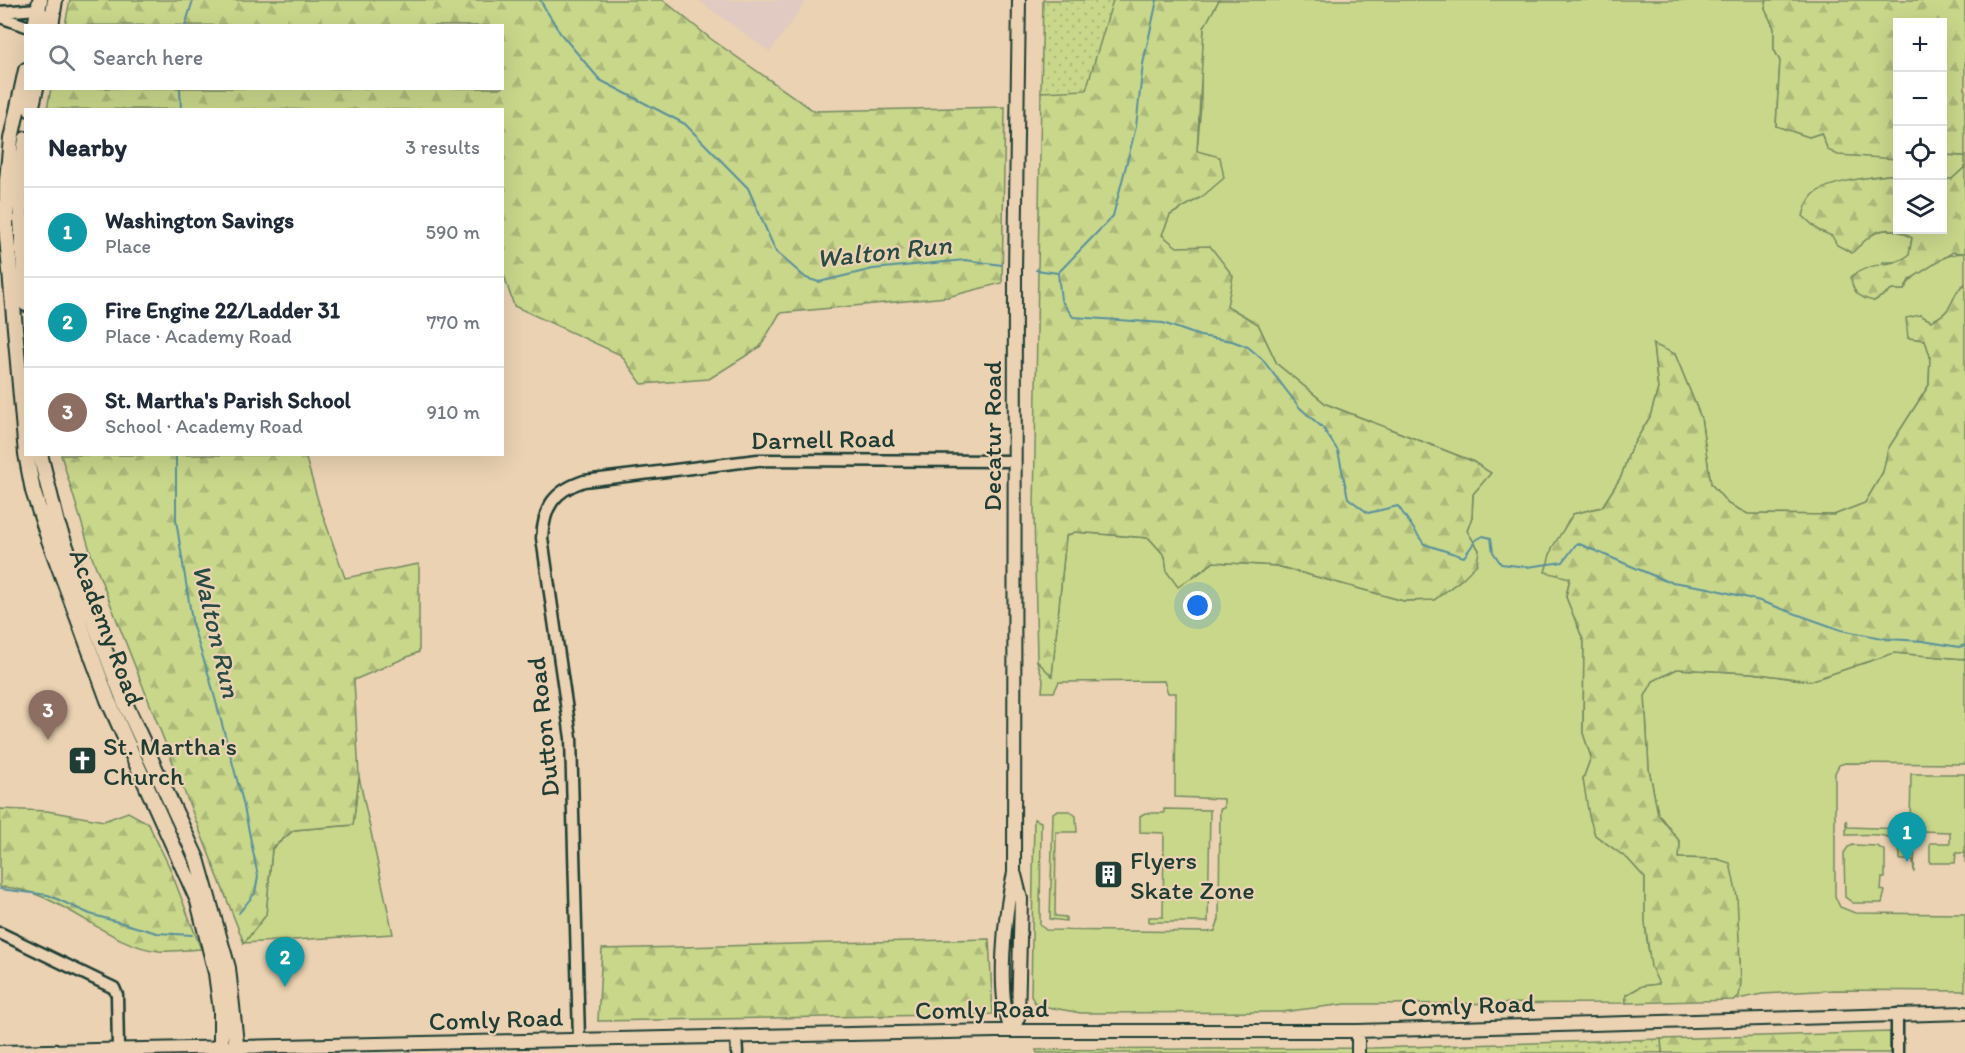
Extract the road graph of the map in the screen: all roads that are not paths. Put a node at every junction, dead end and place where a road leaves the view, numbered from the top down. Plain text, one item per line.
1 (55, 0) edge
2 (1019, 0) edge
3 (39, 4) edge
4 (0, 12) edge
5 (0, 17) edge
6 (35, 24) edge
7 (48, 24) edge
8 (24, 25) edge
9 (24, 80) edge
10 (36, 90) edge
11 (31, 108) edge
12 (24, 152) edge
13 (24, 270) edge
14 (24, 431) edge
15 (26, 456) edge
16 (40, 456) edge
17 (1014, 462) junction
18 (633, 475) joint
19 (164, 786) junction
20 (150, 792) junction
21 (0, 933) edge
22 (1965, 1013) edge
23 (1897, 1014) junction
24 (1012, 1031) junction
25 (1358, 1031) junction
26 (736, 1036) junction
27 (579, 1039) junction
28 (118, 1049) junction
29 (381, 1049) edge
30 (221, 1050) edge
31 (237, 1050) edge
32 (0, 1052) edge
33 (737, 1053) edge
34 (1358, 1053) edge
35 (1896, 1053) edge

1 - 7 main road
2 - 17 street, Decatur Road
3 - 4 street
3 - 6 main road
3 - 7 street
5 - 8 street
9 - 14 main road, Academy Road
10 - 11 main road
12 - 13 main road
15 - 20 main road, Academy Road
16 - 19 main road, Academy Road
17 - 18 street, Darnell Road
17 - 24 street, Decatur Road
18 - 27 street, Dutton Road
19 - 20 main road
19 - 31 main road, Academy Road
20 - 30 main road, Academy Road
21 - 28 street
22 - 23 street, Comly Road
23 - 25 street, Comly Road
23 - 35 street
24 - 25 street, Comly Road
24 - 26 street, Comly Road
25 - 34 street
26 - 27 street, Comly Road
26 - 33 street
27 - 29 street, Comly Road
28 - 30 street, Comly Road
28 - 32 street, Comly Road
29 - 31 street, Comly Road
30 - 31 street, Comly Road

